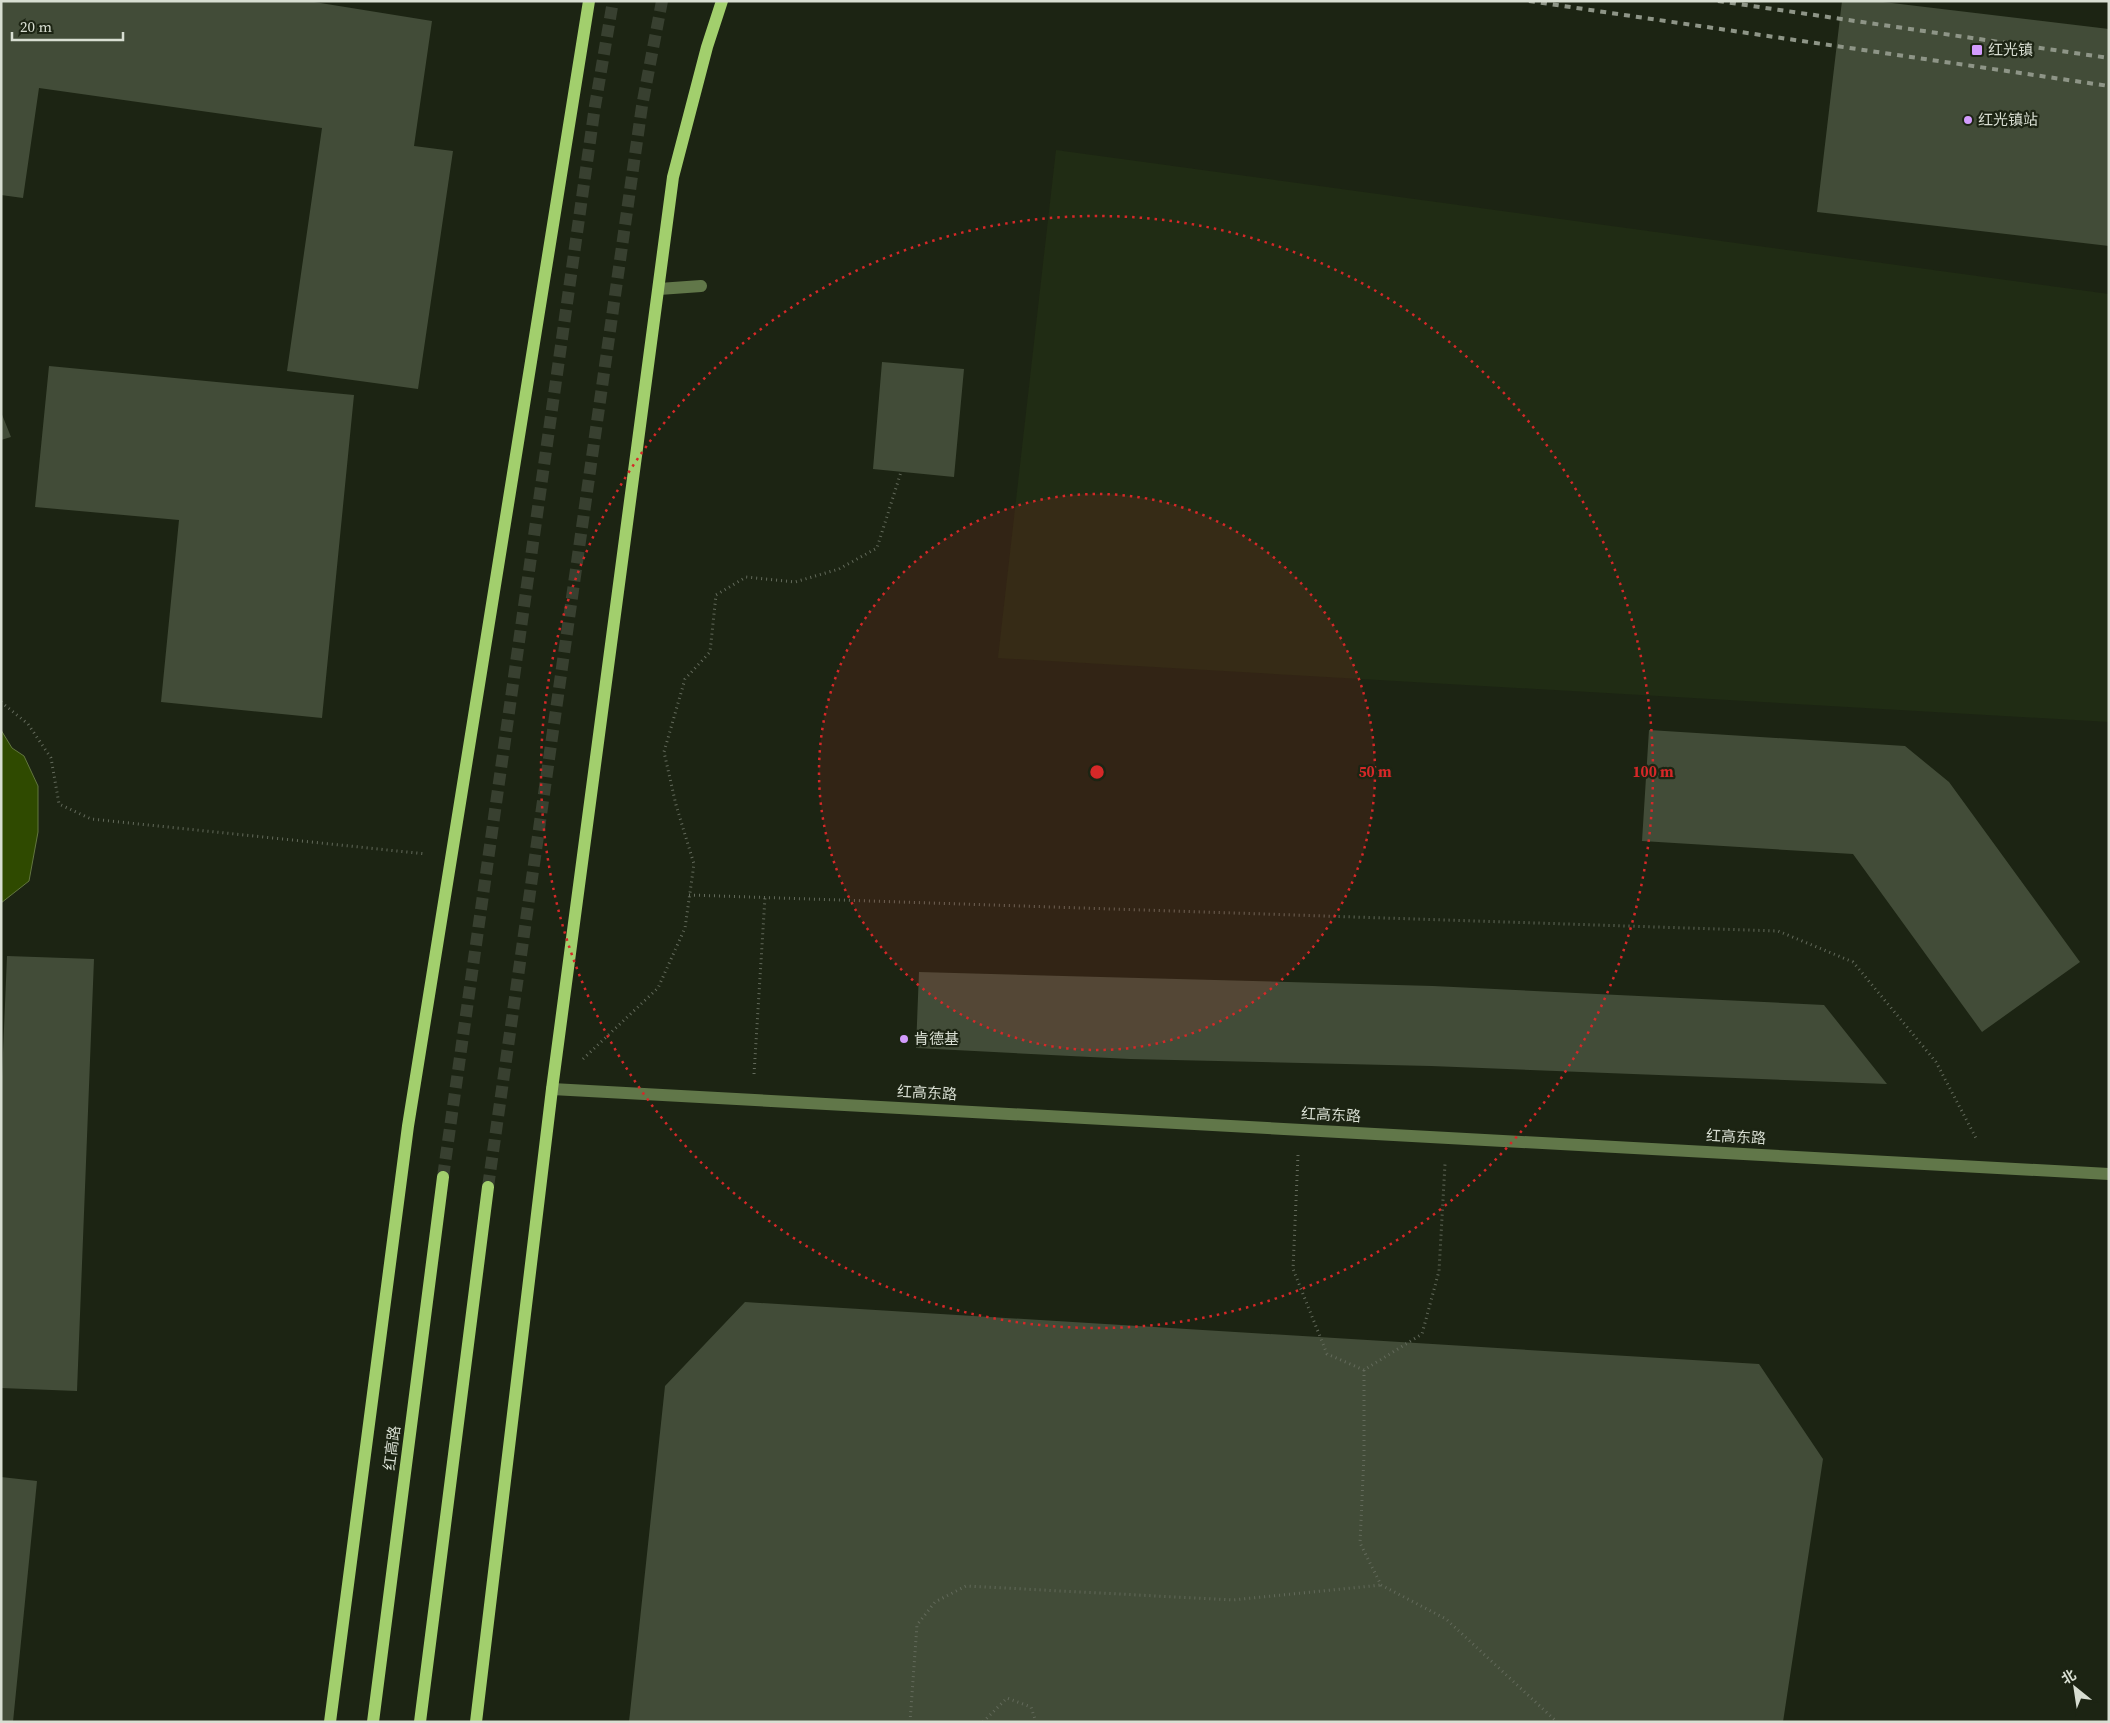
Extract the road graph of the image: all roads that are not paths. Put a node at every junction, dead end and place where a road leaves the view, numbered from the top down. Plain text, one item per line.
1 (589, 1) edge
2 (722, 1) edge
3 (701, 286) dead end
4 (658, 289) junction
5 (552, 1089) junction
6 (2109, 1174) edge
7 (443, 1177) tunnel mouth
8 (488, 1186) tunnel mouth
9 (330, 1722) edge
10 (373, 1722) edge
11 (420, 1722) edge
12 (476, 1722) edge

1 - 9 main road
2 - 4 main road
3 - 4 street
4 - 5 main road
5 - 6 street, 红高东路
5 - 12 main road
7 - 10 main road, 红高路
8 - 11 main road

